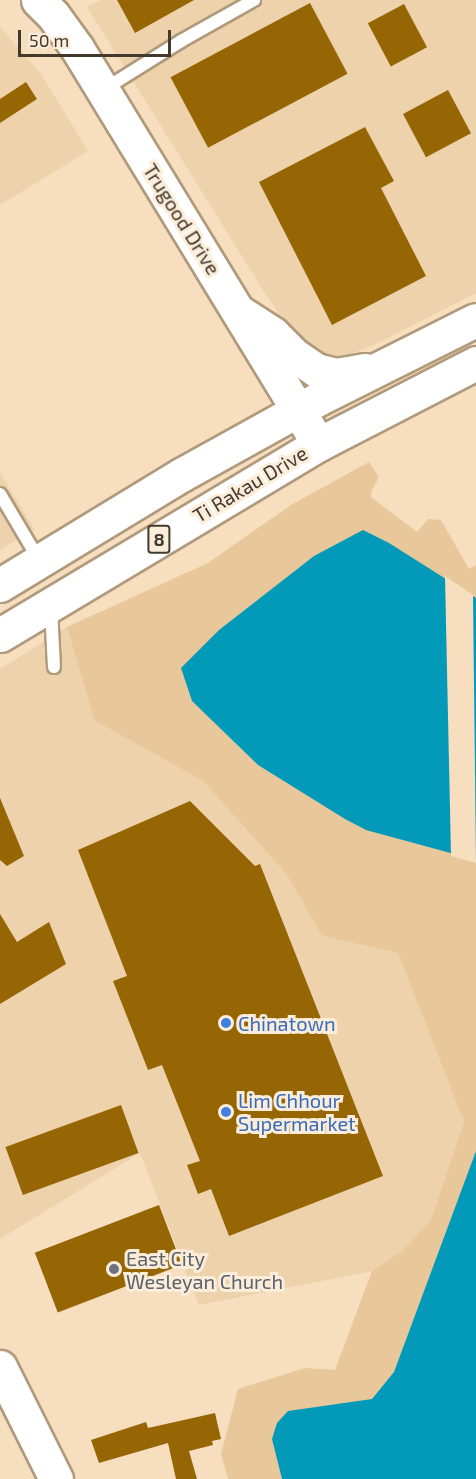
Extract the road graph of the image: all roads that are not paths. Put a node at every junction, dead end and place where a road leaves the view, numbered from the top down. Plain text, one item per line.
1 (38, 0) edge
2 (254, 0) edge
3 (103, 90) junction
4 (241, 313) junction
5 (476, 320) edge
6 (476, 363) edge
7 (380, 368) junction
8 (298, 410) junction
9 (319, 444) junction
10 (0, 494) edge
11 (39, 561) junction
12 (0, 585) edge
13 (51, 604) junction
14 (0, 635) edge
15 (54, 667) dead end
16 (0, 1367) edge
17 (56, 1479) edge

1 - 3 main road, Trugood Drive
2 - 3 lane
3 - 4 main road, Trugood Drive
4 - 7 main road
4 - 8 main road, Trugood Drive
5 - 7 main road, Ti Rakau Drive / 8
6 - 9 main road, Ti Rakau Drive / 8
7 - 8 main road, Ti Rakau Drive / 8
8 - 9 main road, Trugood Drive
8 - 11 main road, Ti Rakau Drive / 8
9 - 13 main road, Ti Rakau Drive / 8
10 - 11 lane
11 - 12 main road, Ti Rakau Drive / 8
13 - 14 main road, Ti Rakau Drive / 8
13 - 15 lane
16 - 17 main road

